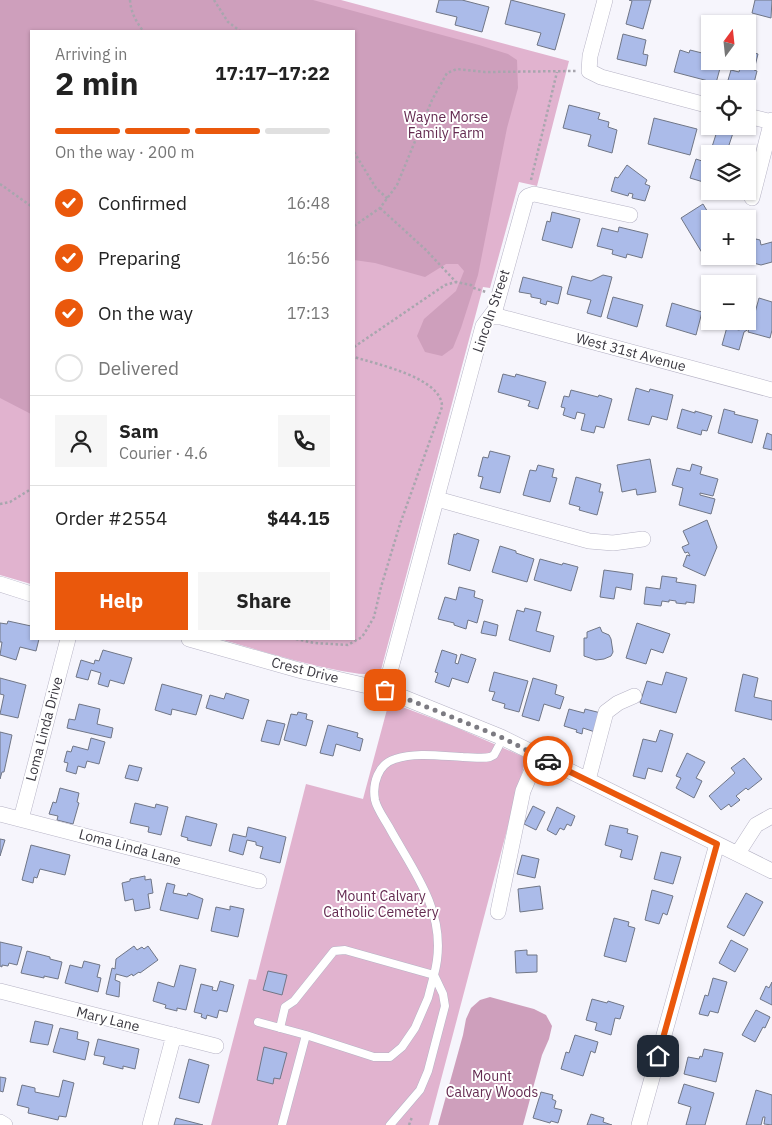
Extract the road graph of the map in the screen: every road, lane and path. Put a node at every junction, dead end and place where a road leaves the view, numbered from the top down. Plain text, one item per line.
1 (130, 0) edge
2 (214, 0) edge
3 (605, 0) edge
4 (142, 30) edge
5 (239, 30) edge
6 (590, 71) junction
7 (557, 72) junction
8 (701, 104) edge
9 (756, 118) edge
10 (772, 122) edge
11 (355, 154) edge
12 (756, 183) edge
13 (0, 184) edge
14 (528, 196) junction
15 (388, 199) junction
16 (30, 205) edge
17 (380, 208) junction
18 (630, 214) dead end
19 (355, 225) edge
20 (456, 282) junction
21 (499, 295) junction
22 (490, 317) junction
23 (355, 346) edge
24 (355, 356) edge
25 (772, 390) edge
26 (30, 490) edge
27 (437, 499) junction
28 (0, 504) edge
29 (643, 539) dead end
30 (0, 584) edge
31 (30, 594) edge
32 (68, 640) edge
33 (193, 640) edge
34 (300, 640) edge
35 (385, 690) junction
36 (634, 696) dead end
37 (503, 738) junction
38 (538, 756) junction
39 (588, 780) junction
40 (0, 814) edge
41 (772, 816) edge
42 (21, 819) junction
43 (717, 844) junction
44 (738, 853) junction
45 (772, 871) edge
46 (259, 881) dead end
47 (498, 912) dead end
48 (434, 975) junction
49 (0, 991) edge
50 (258, 1022) dead end
51 (280, 1028) junction
52 (174, 1035) junction
53 (306, 1035) junction
54 (216, 1046) dead end
55 (0, 1122) edge
56 (5, 1125) edge
57 (150, 1125) edge
58 (282, 1125) edge
59 (390, 1125) edge
60 (639, 1125) edge

1 - 4 path
2 - 5 path
3 - 6 street
6 - 7 path
6 - 8 street
7 - 14 path
7 - 15 path
9 - 10 street
10 - 12 street
11 - 15 path
13 - 16 path
14 - 18 street
14 - 21 street, Lincoln Street
15 - 17 path
17 - 19 path
17 - 20 path
20 - 21 path
20 - 23 path
21 - 22 street, Lincoln Street
22 - 25 street, West 31st Avenue
22 - 27 street, Lincoln Street
24 - 34 path
26 - 28 path
27 - 29 street
27 - 35 street, Lincoln Street
30 - 31 street
32 - 42 street, Loma Linda Drive
33 - 35 street, Crest Drive
35 - 37 street, Crest Drive
36 - 39 street
37 - 38 street, Crest Drive
37 - 48 lane
38 - 39 street, Crest Drive
38 - 47 street
39 - 43 street, Crest Drive
40 - 42 street, Loma Linda Lane
41 - 44 street
42 - 46 street, Loma Linda Lane
43 - 44 street, Crest Drive
43 - 60 street
44 - 45 street, Crest Drive
48 - 51 lane
48 - 53 lane
48 - 59 lane
49 - 52 street, Mary Lane
50 - 51 lane
51 - 53 lane
52 - 54 street, Mary Lane
52 - 57 street
53 - 58 lane
55 - 56 street

